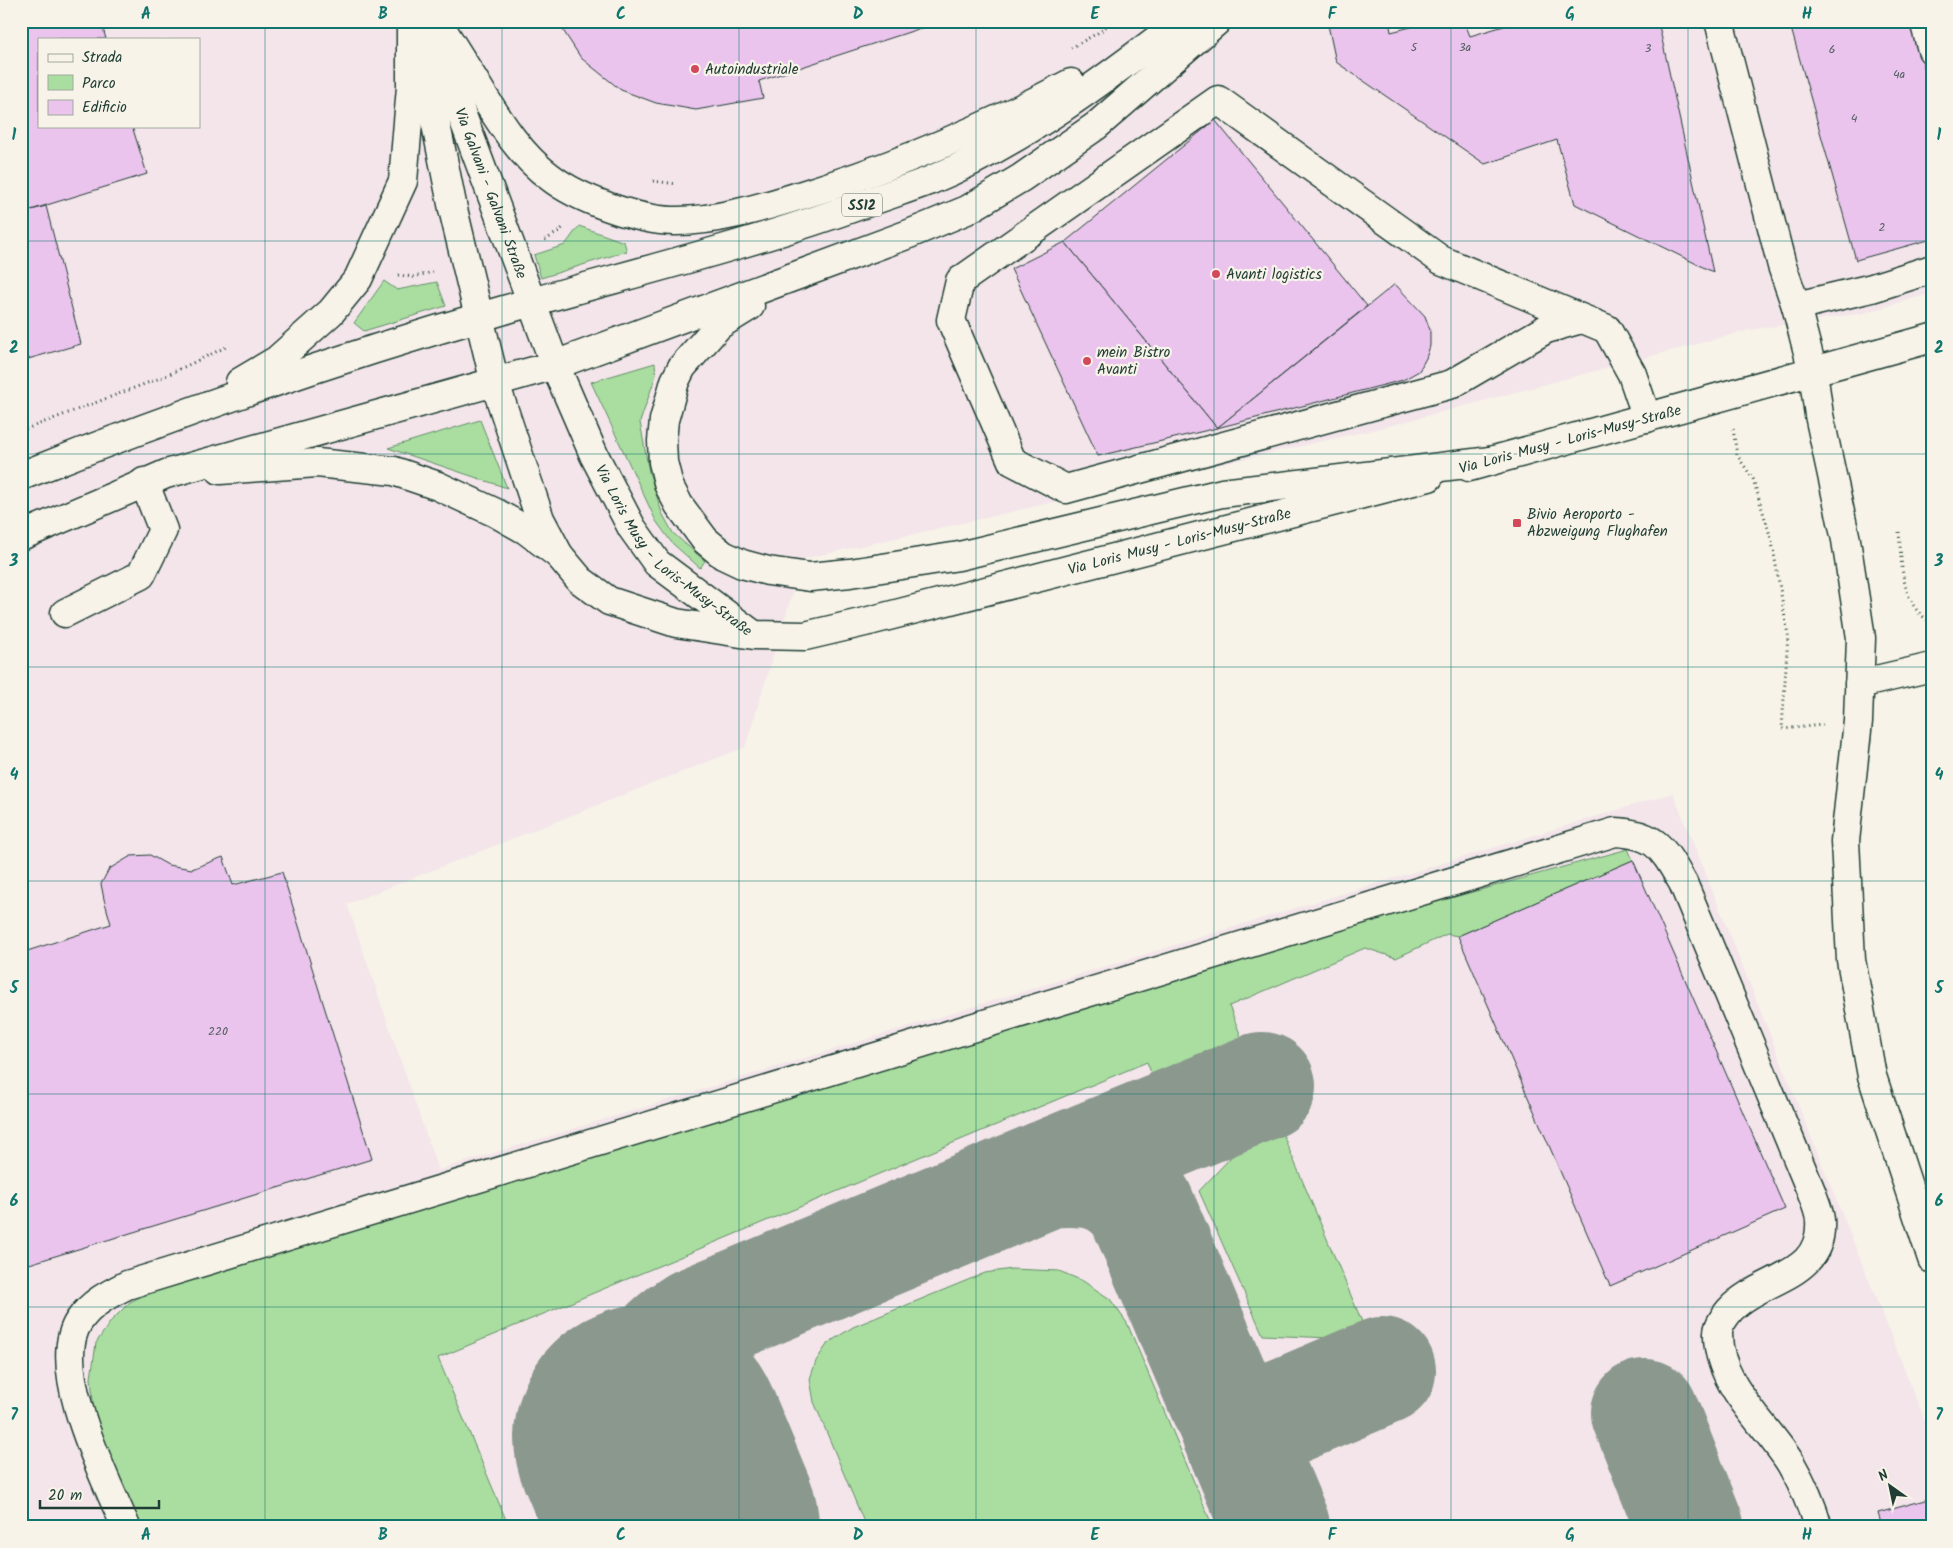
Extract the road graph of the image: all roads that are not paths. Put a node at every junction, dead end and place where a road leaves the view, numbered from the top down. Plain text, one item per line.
1 (411, 21) edge
2 (417, 21) edge
3 (426, 21) edge
4 (437, 21) edge
5 (1217, 21) edge
6 (1719, 21) edge
7 (1924, 21) edge
8 (1171, 29) edge
9 (1932, 50) edge
10 (909, 234) junction
11 (1932, 270) edge
12 (531, 303) junction
13 (1796, 306) junction
14 (491, 314) junction
15 (1582, 319) junction
16 (1932, 338) edge
17 (555, 365) junction
18 (1812, 372) junction
19 (495, 383) junction
20 (197, 408) junction
21 (1647, 418) junction
22 (1491, 461) junction
23 (21, 476) edge
24 (155, 478) junction
25 (21, 536) edge
26 (559, 555) junction
27 (65, 613) dead end
28 (754, 635) junction
29 (1932, 667) edge
30 (1859, 684) junction
31 (1932, 1259) edge
32 (126, 1527) edge
33 (1818, 1527) edge

1 - 20 main road
2 - 14 main road
3 - 12 main road, Via Galvani - Galvani Straße
4 - 8 main road
5 - 10 main road
6 - 13 main road
7 - 9 main road
8 - 12 main road, SS12
10 - 17 main road
10 - 22 main road
11 - 13 main road
12 - 14 main road, SS12
12 - 17 main road, Via Galvani - Galvani Straße
13 - 18 main road
14 - 19 main road
14 - 20 main road
15 - 15 main road
15 - 21 main road
16 - 18 main road, Via Loris Musy - Loris-Musy-Straße
17 - 19 main road
17 - 28 main road, Via Loris Musy - Loris-Musy-Straße
18 - 21 main road, Via Loris Musy - Loris-Musy-Straße
18 - 30 main road
19 - 24 main road
19 - 26 main road
20 - 23 main road
21 - 22 main road, Via Loris Musy - Loris-Musy-Straße
22 - 28 main road, Via Loris Musy - Loris-Musy-Straße
24 - 25 main road
24 - 26 main road
24 - 27 main road
26 - 28 main road
29 - 30 main road
30 - 31 main road
32 - 33 main road

